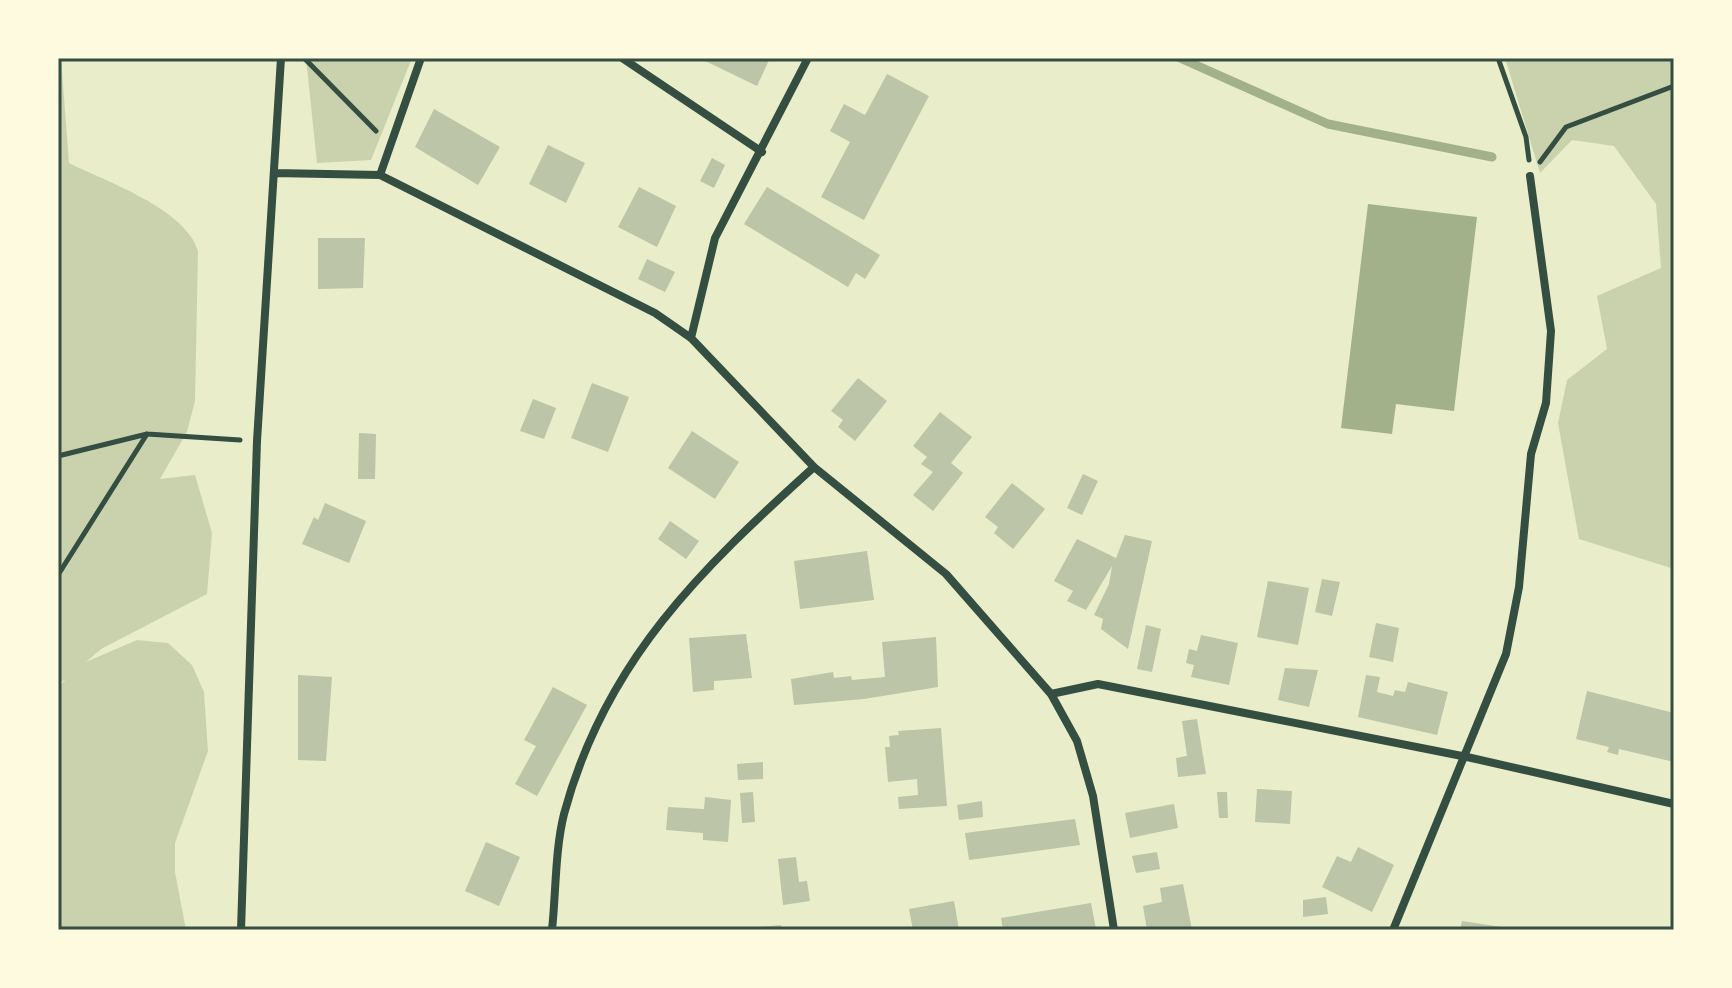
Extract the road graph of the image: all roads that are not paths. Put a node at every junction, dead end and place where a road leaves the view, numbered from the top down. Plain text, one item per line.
1 (281, 58) edge
2 (421, 58) edge
3 (622, 58) edge
4 (808, 58) edge
5 (762, 152) junction
6 (274, 173) junction
7 (380, 175) junction
8 (1530, 176) road end
9 (691, 338) junction
10 (814, 467) junction
11 (1051, 694) junction
12 (1467, 757) junction
13 (1674, 804) edge
14 (241, 930) edge
15 (552, 930) edge
16 (1114, 930) edge
17 (1393, 930) edge

1 - 6 street
2 - 7 street
3 - 5 street
4 - 5 street
5 - 9 street
6 - 7 street
6 - 14 street
7 - 9 street
8 - 12 street
9 - 10 street
10 - 11 street
10 - 15 street
11 - 12 street
11 - 16 street
12 - 13 street
12 - 17 street

